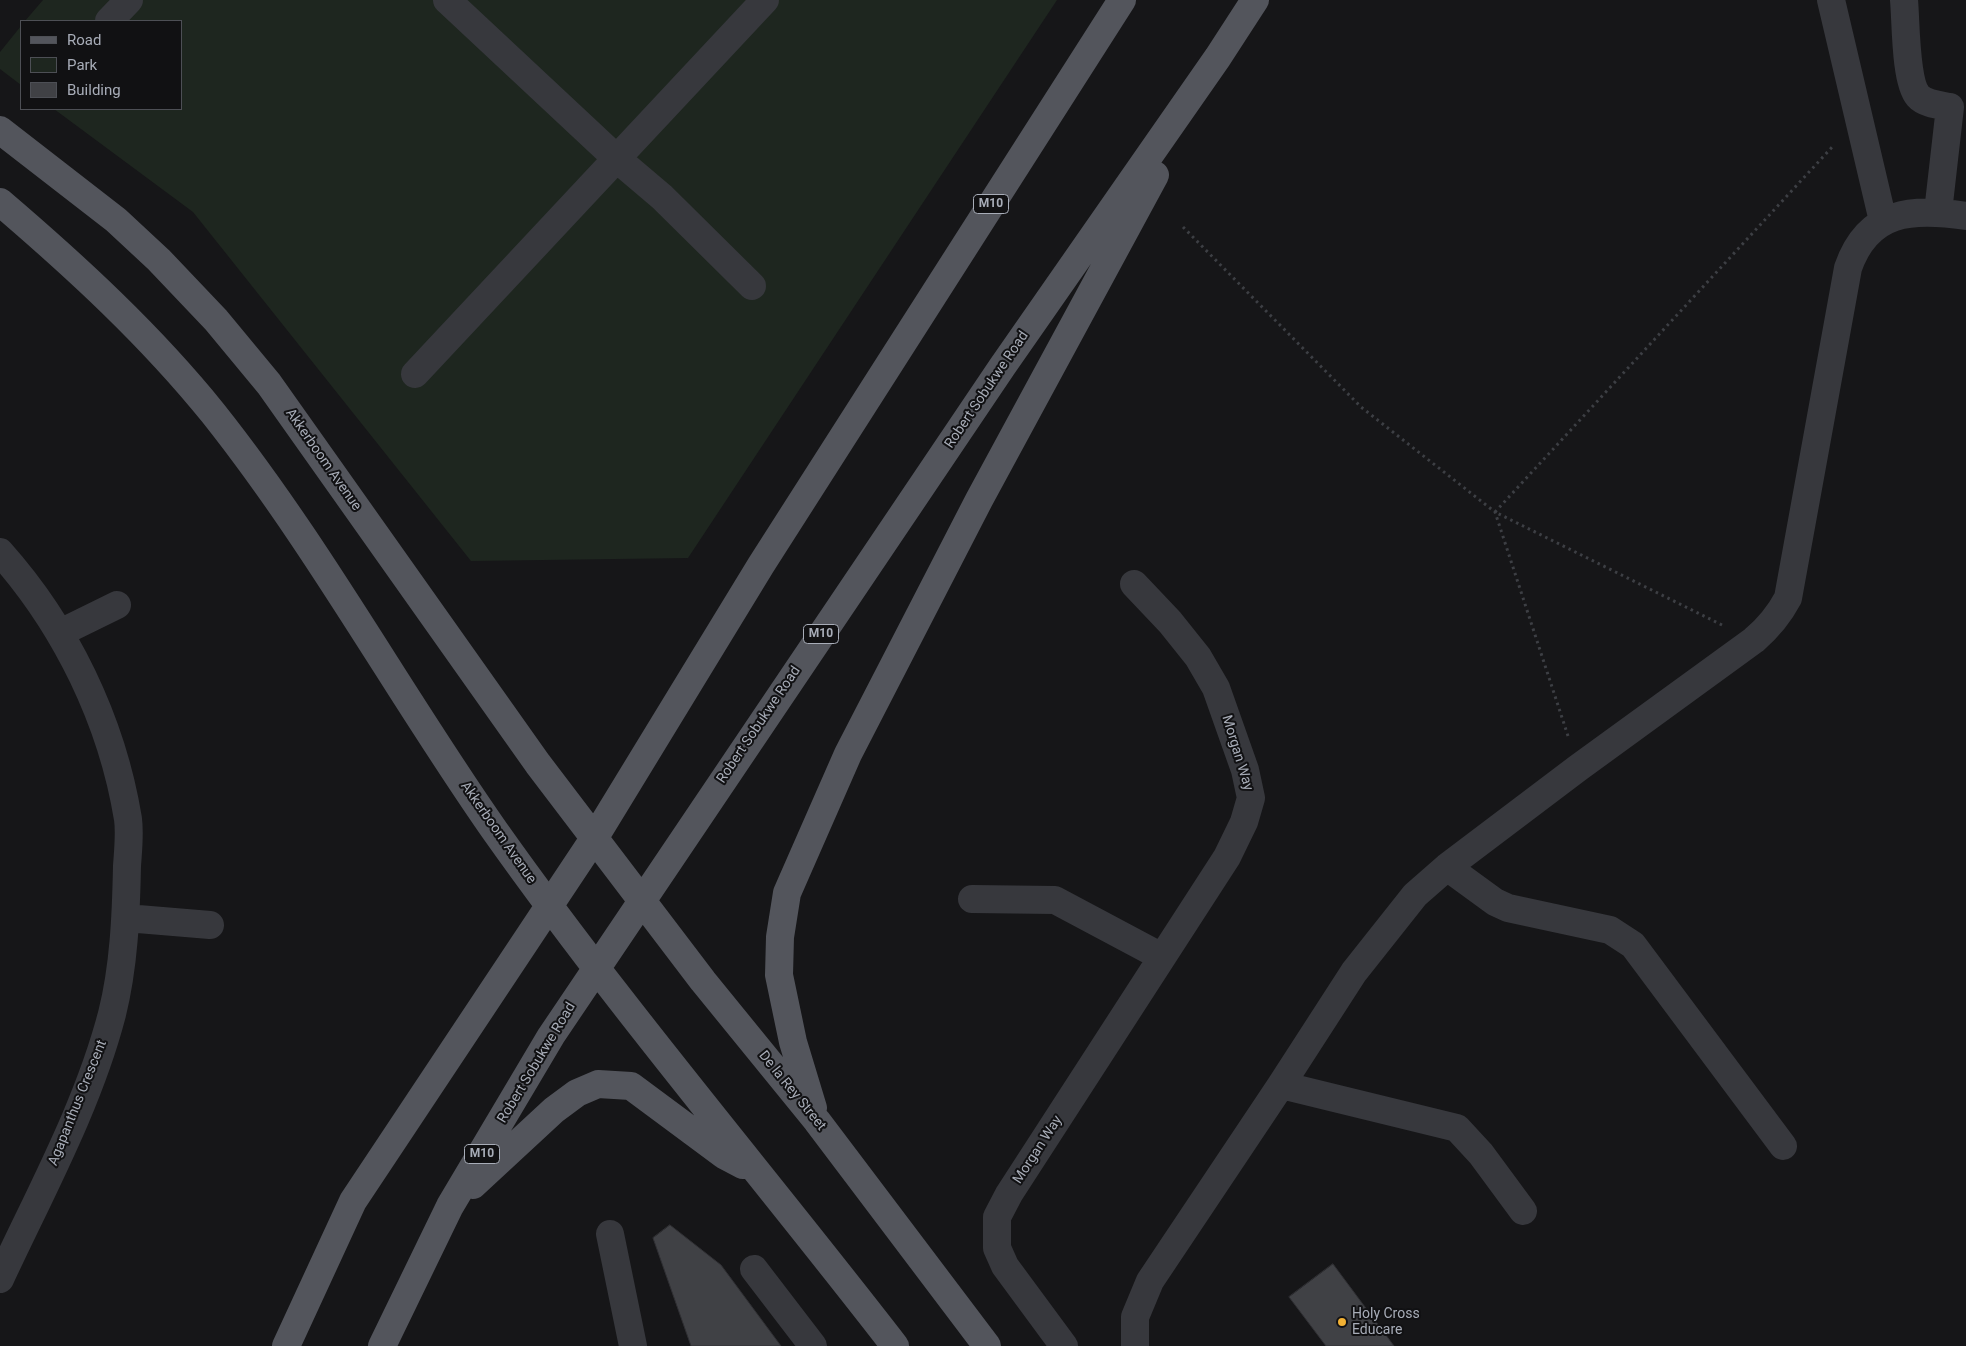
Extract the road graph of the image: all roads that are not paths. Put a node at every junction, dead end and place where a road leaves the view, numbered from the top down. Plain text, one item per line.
1 (129, 0) edge
2 (447, 0) edge
3 (765, 0) edge
4 (1122, 0) edge
5 (1255, 0) edge
6 (1831, 0) edge
7 (1904, 0) edge
8 (110, 20) edge
9 (1218, 57) junction
10 (1958, 108) edge
11 (0, 130) edge
12 (616, 158) junction
13 (0, 202) edge
14 (1938, 212) junction
15 (1966, 216) edge
16 (1883, 221) junction
17 (752, 286) dead end
18 (416, 374) dead end
19 (0, 552) edge
20 (1134, 584) dead end
21 (117, 606) dead end
22 (60, 634) junction
23 (595, 837) junction
24 (1447, 867) junction
25 (972, 899) dead end
26 (642, 901) junction
27 (549, 906) junction
28 (126, 918) junction
29 (210, 926) dead end
30 (1162, 957) junction
31 (597, 970) junction
32 (1281, 1085) junction
33 (817, 1121) junction
34 (1783, 1146) dead end
35 (759, 1174) junction
36 (450, 1206) junction
37 (1523, 1211) dead end
38 (610, 1234) dead end
39 (754, 1269) dead end
40 (0, 1279) edge
41 (286, 1346) edge
42 (382, 1346) edge
43 (633, 1346) edge
44 (813, 1346) edge
45 (895, 1346) edge
46 (988, 1346) edge
47 (1064, 1346) edge
48 (1135, 1346) edge

1 - 8 street
2 - 12 street
3 - 12 street
4 - 23 main road, M10
5 - 9 main road, Robert Sobukwe Road / M10
6 - 16 street
7 - 10 street
9 - 26 main road, Robert Sobukwe Road / M10
9 - 33 main road
10 - 14 street
11 - 23 main road, Akkerboom Avenue
12 - 17 street
12 - 18 street
13 - 27 main road, Akkerboom Avenue
14 - 15 street
14 - 16 street
16 - 24 street
19 - 22 street, Agapanthus Crescent
20 - 30 street, Morgan Way
21 - 22 street
22 - 28 street, Agapanthus Crescent
23 - 26 main road, De la Rey Street
23 - 27 main road, M10
24 - 32 street
24 - 34 street
25 - 30 street
26 - 31 main road, Robert Sobukwe Road / M10
26 - 33 main road, De la Rey Street
27 - 31 main road
27 - 41 main road, M10
28 - 29 street
28 - 40 street, Agapanthus Crescent
30 - 47 street, Morgan Way
31 - 35 main road
31 - 36 main road, Robert Sobukwe Road / M10
32 - 37 street
32 - 48 street
33 - 46 main road, De la Rey Street
35 - 36 main road
35 - 45 main road
36 - 42 main road, Robert Sobukwe Road / M10
38 - 43 street
39 - 44 street

